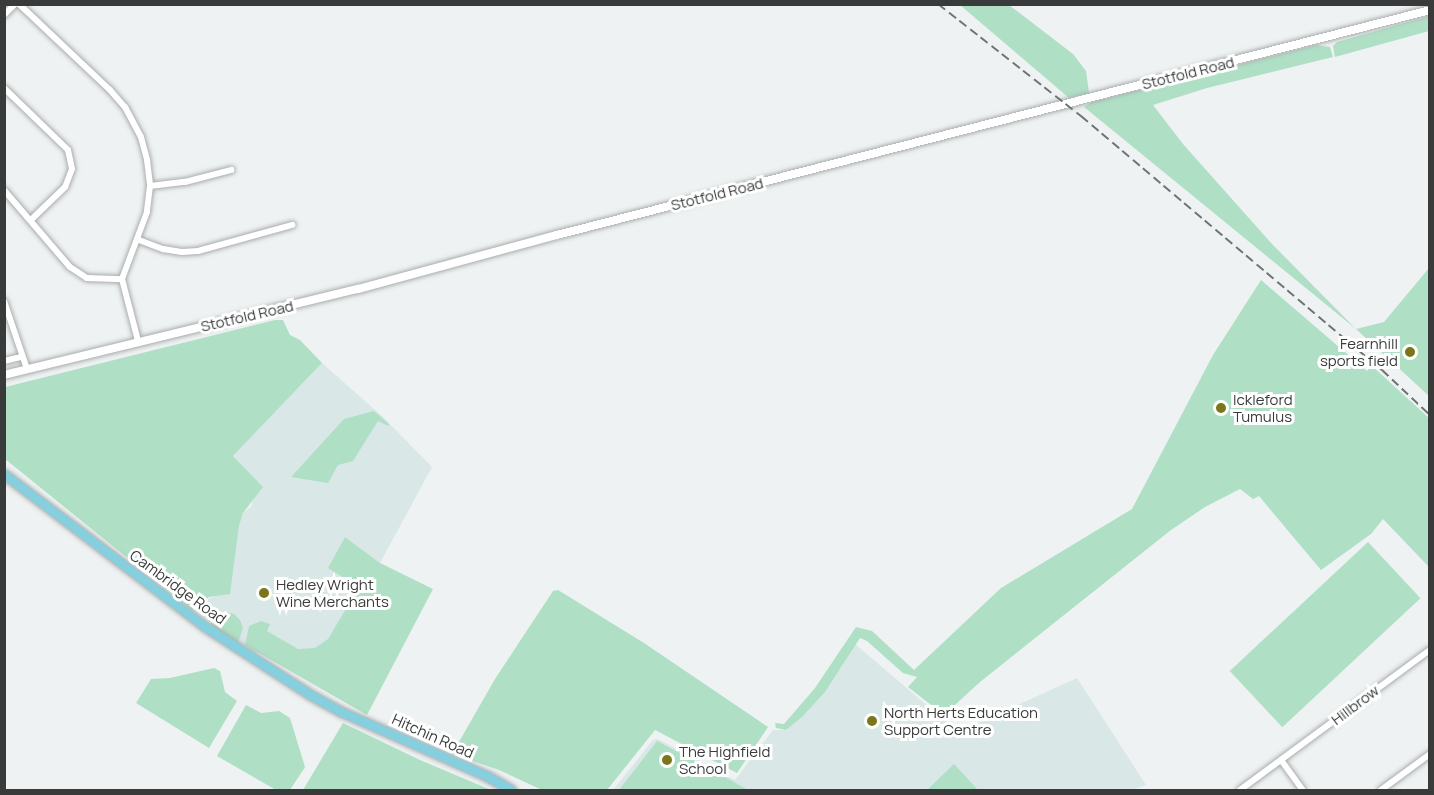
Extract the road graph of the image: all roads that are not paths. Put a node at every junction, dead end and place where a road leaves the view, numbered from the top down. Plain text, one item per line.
1 (17, 4) edge
2 (1430, 10) edge
3 (4, 15) edge
4 (4, 88) edge
5 (231, 170) dead end
6 (150, 186) junction
7 (4, 190) edge
8 (32, 219) junction
9 (292, 225) dead end
10 (139, 240) junction
11 (123, 279) junction
12 (4, 301) edge
13 (138, 341) junction
14 (22, 357) junction
15 (4, 361) edge
16 (27, 369) junction
17 (4, 375) edge
18 (4, 474) edge
19 (1430, 650) edge
20 (342, 712) joint
21 (1430, 754) edge
22 (1281, 760) junction
23 (511, 790) edge
24 (1240, 790) edge
25 (1303, 790) edge
26 (1381, 790) edge

1 - 3 street
1 - 6 street
2 - 13 street, Stotfold Road
4 - 8 street
5 - 6 street
6 - 10 street
7 - 8 street
8 - 11 street
9 - 10 street
10 - 11 street
11 - 13 street
12 - 14 street
13 - 16 street, Stotfold Road
14 - 15 street
14 - 16 street
16 - 17 street, Stotfold Road
18 - 20 main road, Cambridge Road
19 - 22 street, Hillbrow
20 - 23 main road, Hitchin Road
21 - 26 street
22 - 24 street, Hillbrow
22 - 25 street

